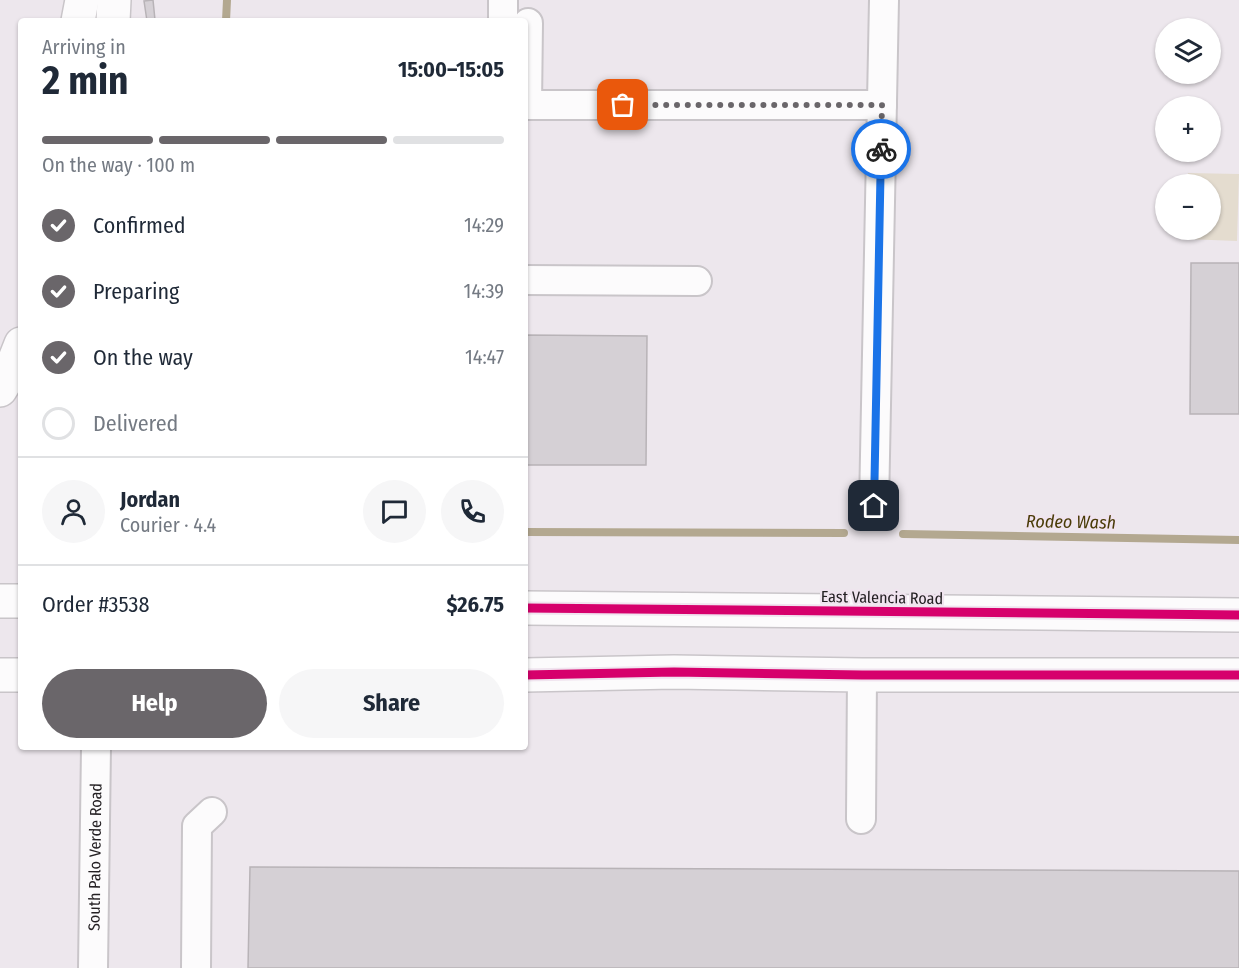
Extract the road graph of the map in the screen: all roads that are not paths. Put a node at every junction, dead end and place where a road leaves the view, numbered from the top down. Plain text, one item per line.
1 (82, 0) edge
2 (114, 0) edge
3 (503, 0) edge
4 (884, 0) edge
5 (79, 18) edge
6 (113, 18) edge
7 (513, 18) edge
8 (528, 105) edge
9 (882, 105) junction
10 (528, 280) edge
11 (697, 281) dead end
12 (18, 352) edge
13 (0, 390) edge
14 (874, 506) dead end
15 (0, 601) edge
16 (18, 601) edge
17 (528, 608) edge
18 (1239, 615) edge
19 (0, 675) edge
20 (18, 675) edge
21 (528, 675) edge
22 (862, 675) junction
23 (1239, 675) edge
24 (96, 750) edge
25 (212, 813) dead end
26 (861, 819) dead end
27 (93, 968) edge
28 (196, 968) edge

1 - 5 main road
2 - 6 main road
3 - 7 street
4 - 9 street
8 - 9 street
9 - 14 street
10 - 11 street
12 - 13 main road
15 - 16 main road
17 - 18 main road, East Valencia Road
19 - 20 main road
21 - 22 main road
22 - 23 main road
22 - 26 street
24 - 27 street, South Palo Verde Road
25 - 28 street

